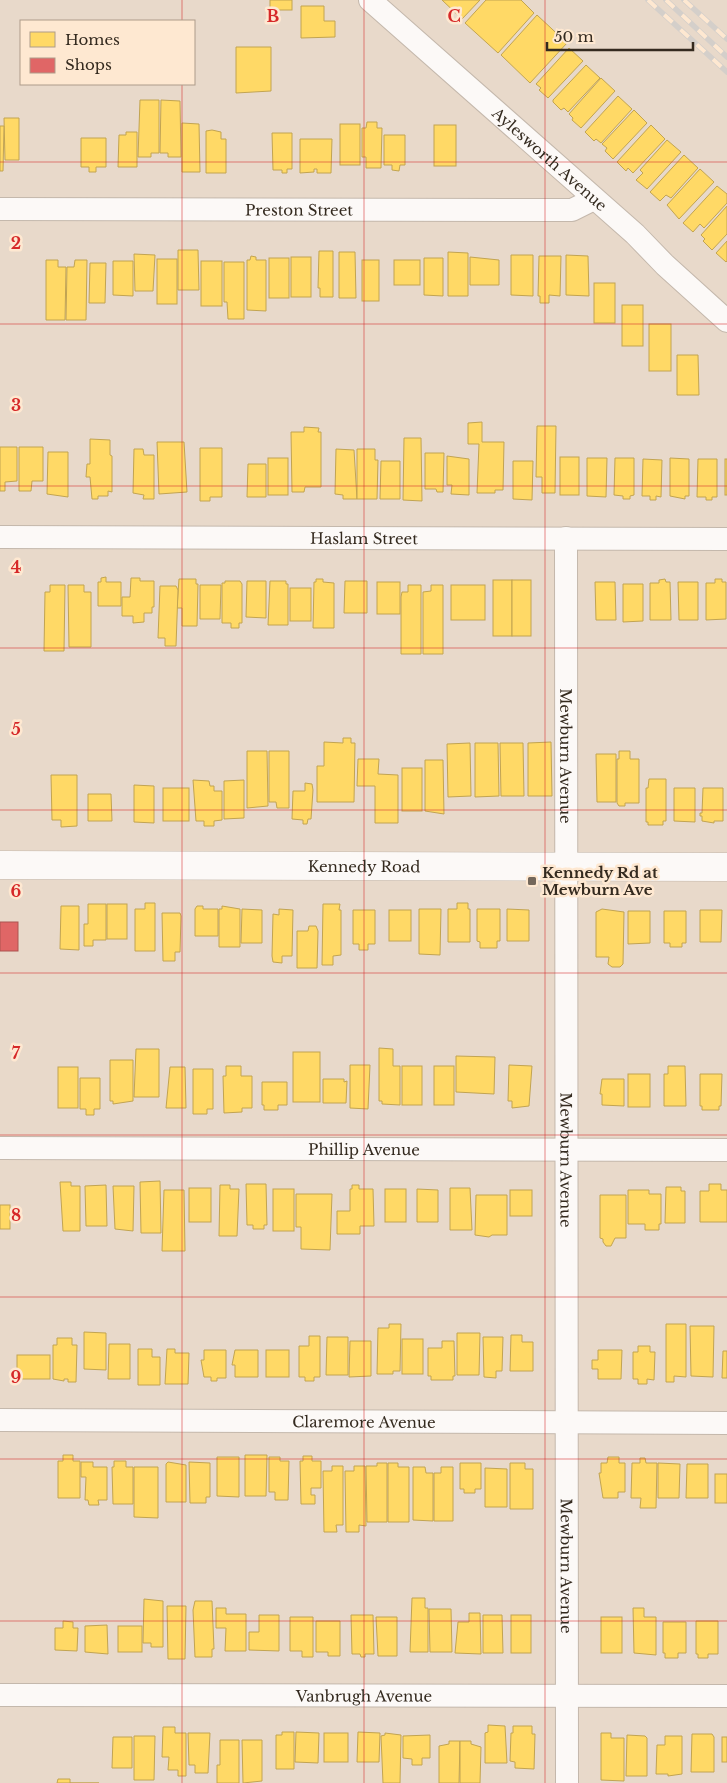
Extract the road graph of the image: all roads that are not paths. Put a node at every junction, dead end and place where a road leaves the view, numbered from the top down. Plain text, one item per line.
1 (370, 0) edge
2 (594, 199) junction
3 (0, 209) edge
4 (727, 321) edge
5 (0, 537) edge
6 (566, 538) junction
7 (727, 539) edge
8 (0, 865) edge
9 (568, 866) junction
10 (727, 867) edge
11 (0, 1148) edge
12 (567, 1150) junction
13 (727, 1150) edge
14 (0, 1420) edge
15 (567, 1423) junction
16 (727, 1423) edge
17 (0, 1695) edge
18 (568, 1696) junction
19 (727, 1696) edge
20 (567, 1783) edge

1 - 2 street, Aylesworth Avenue
2 - 3 street, Preston Street
2 - 4 street, Aylesworth Avenue
5 - 6 street, Haslam Street
6 - 7 street, Haslam Street
6 - 9 street, Mewburn Avenue
8 - 9 street, Kennedy Road
9 - 10 street, Kennedy Road
9 - 12 street, Mewburn Avenue
11 - 12 street, Phillip Avenue
12 - 13 street, Phillip Avenue
12 - 15 street, Mewburn Avenue
14 - 15 street, Claremore Avenue
15 - 16 street, Claremore Avenue
15 - 18 street, Mewburn Avenue
17 - 18 street, Vanbrugh Avenue
18 - 19 street, Vanbrugh Avenue
18 - 20 street, Mewburn Avenue

